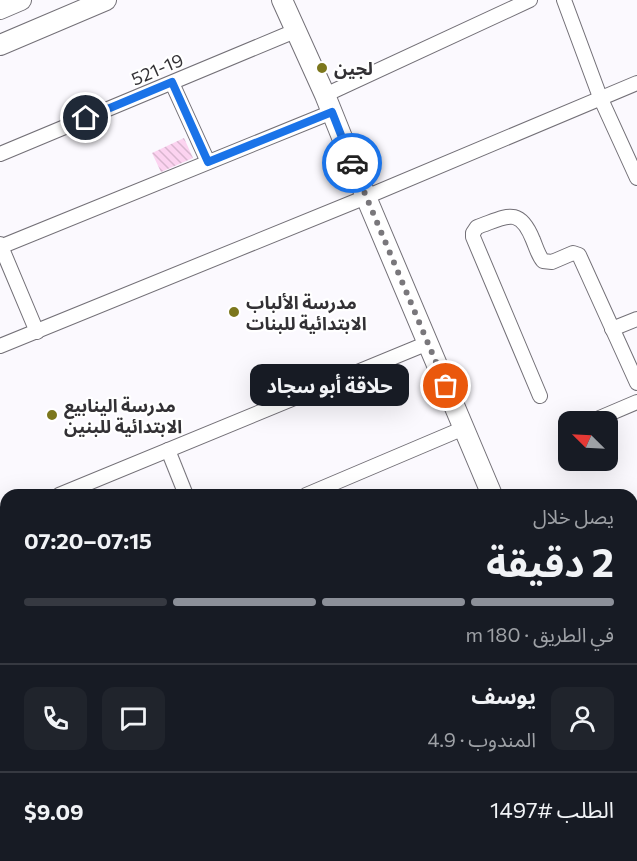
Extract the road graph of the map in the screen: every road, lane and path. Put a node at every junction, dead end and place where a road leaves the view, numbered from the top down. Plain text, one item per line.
1 (21, 0) edge
2 (106, 0) edge
3 (282, 0) edge
4 (530, 0) edge
5 (564, 0) edge
6 (0, 9) edge
7 (295, 31) junction
8 (0, 45) edge
9 (172, 82) junction
10 (637, 83) edge
11 (600, 97) junction
12 (328, 103) junction
13 (0, 154) edge
14 (208, 162) junction
15 (637, 178) edge
16 (366, 197) junction
17 (0, 246) edge
18 (637, 319) edge
19 (612, 329) junction
20 (37, 332) junction
21 (428, 343) junction
22 (0, 346) edge
23 (637, 383) edge
24 (540, 396) dead end
25 (637, 402) edge
26 (616, 411) edge
27 (464, 428) junction
28 (168, 450) junction
29 (74, 489) edge
30 (184, 489) edge
31 (320, 489) edge
32 (489, 489) edge

1 - 6 street
2 - 8 street
3 - 7 street
4 - 12 street
5 - 11 street
7 - 9 street, 521-19
7 - 12 street
9 - 13 street, 521-19
9 - 14 street
10 - 11 street
11 - 15 street
11 - 16 street
12 - 14 street
12 - 16 street
14 - 17 street
16 - 20 street
16 - 21 street
17 - 20 street
18 - 19 street
19 - 23 street
19 - 24 street
20 - 22 street
21 - 27 street
21 - 28 street
25 - 26 street
27 - 31 street
27 - 32 street
28 - 29 street
28 - 30 street

